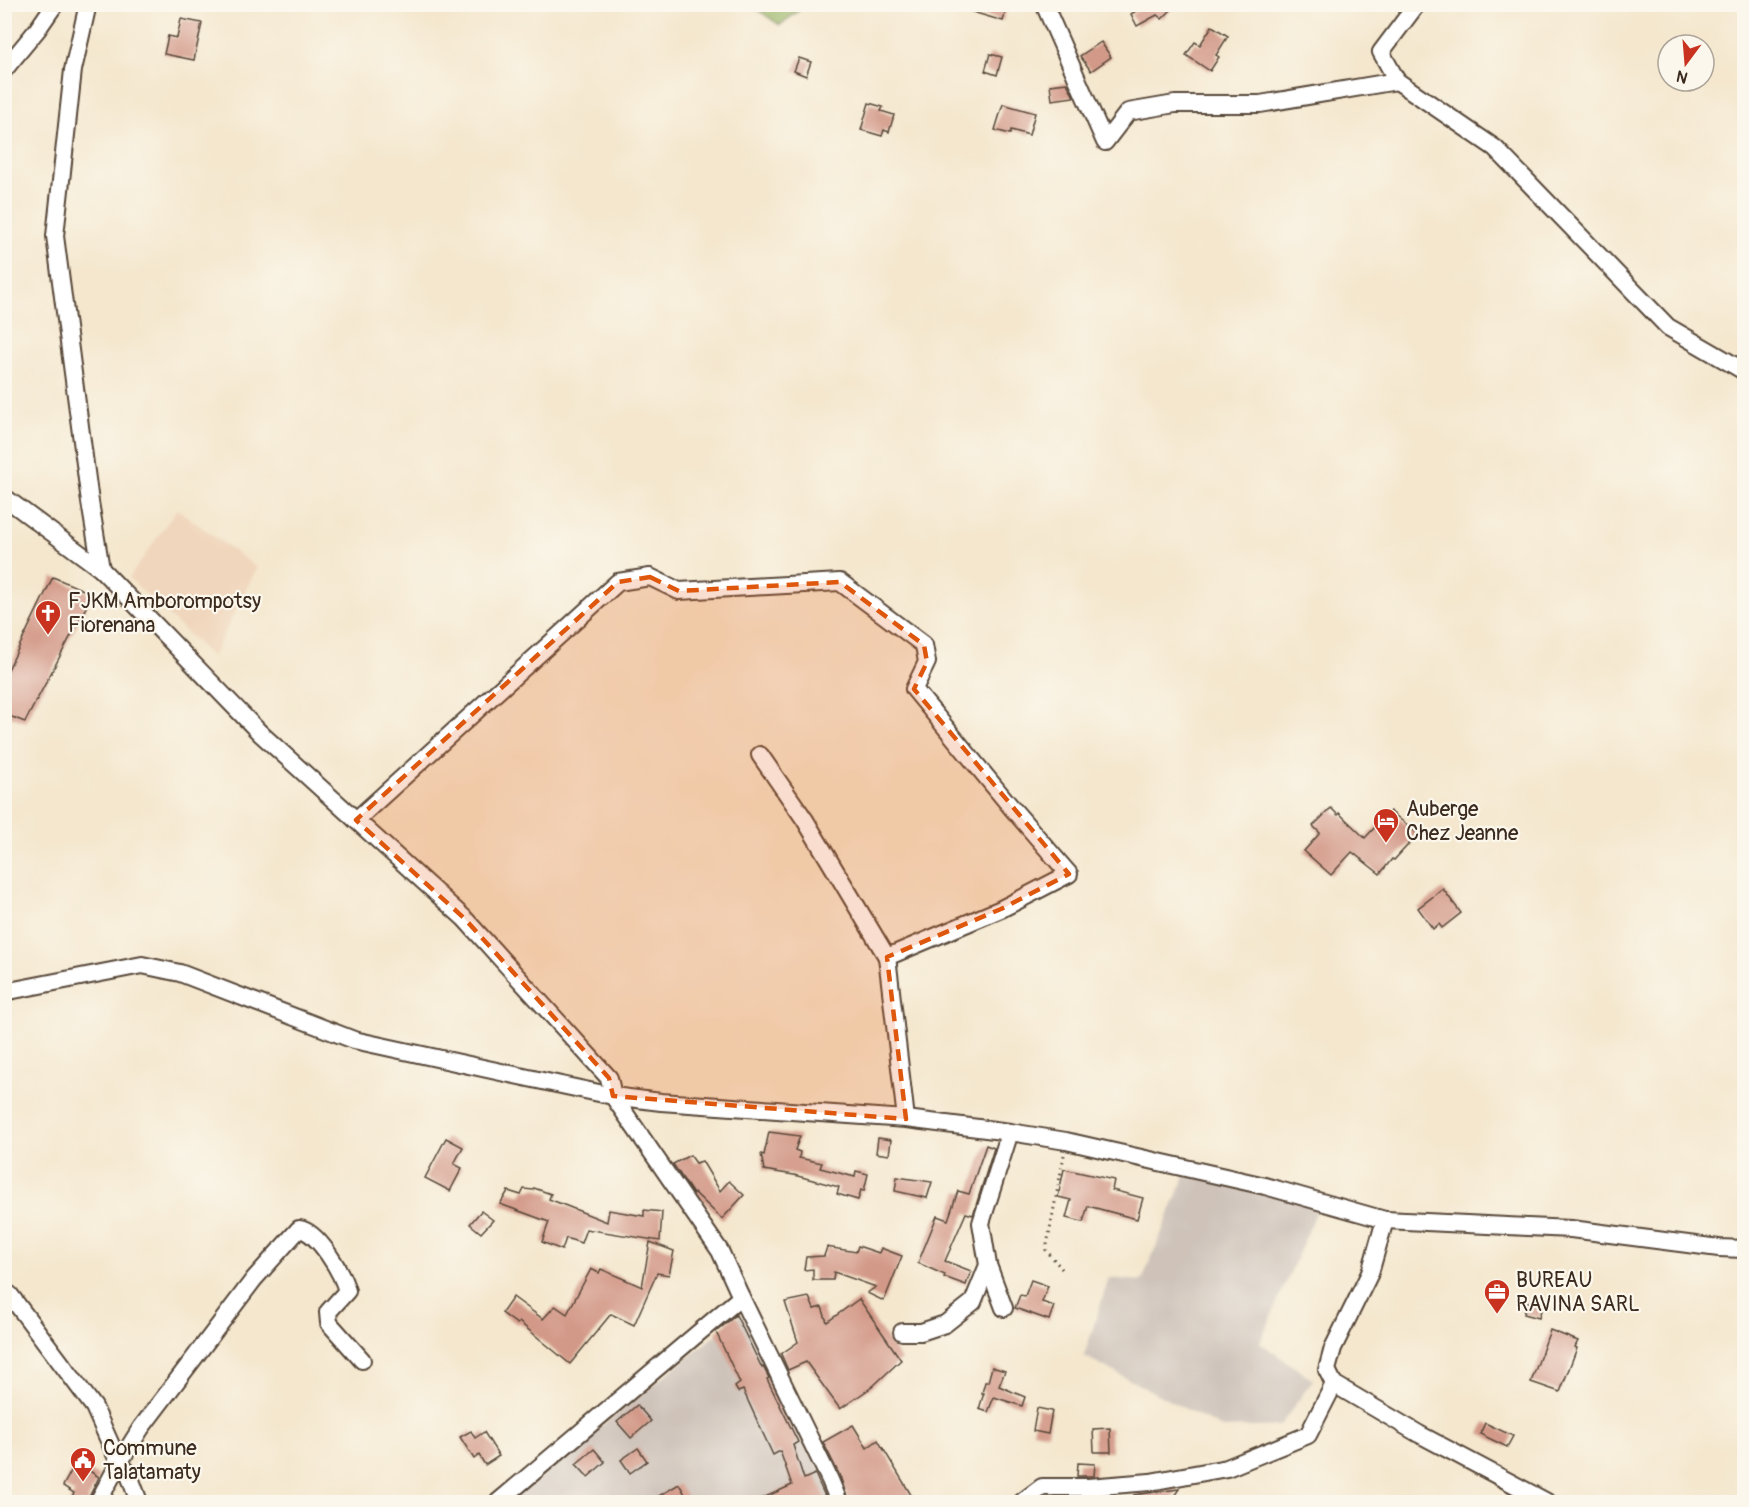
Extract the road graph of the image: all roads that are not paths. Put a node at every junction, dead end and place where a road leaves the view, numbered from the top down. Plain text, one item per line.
1 (55, 4) edge
2 (88, 4) edge
3 (1044, 4) edge
4 (1417, 4) edge
5 (4, 70) edge
6 (1397, 81) junction
7 (1744, 371) edge
8 (4, 497) edge
9 (101, 569) junction
10 (760, 755) dead end
11 (356, 820) junction
12 (888, 957) junction
13 (4, 992) edge
14 (613, 1096) junction
15 (906, 1119) junction
16 (1010, 1132) junction
17 (1385, 1220) junction
18 (1744, 1249) edge
19 (988, 1265) junction
20 (4, 1291) edge
21 (741, 1297) junction
22 (1004, 1308) dead end
23 (902, 1332) dead end
24 (362, 1360) dead end
25 (1334, 1384) junction
26 (119, 1463) junction
27 (1088, 1487) junction
28 (98, 1503) edge
29 (139, 1503) edge
30 (498, 1503) edge
31 (839, 1503) edge
32 (1022, 1503) edge
33 (1102, 1503) edge
34 (1547, 1503) edge

1 - 5 street
2 - 9 street
3 - 6 street
4 - 6 street
6 - 7 street
8 - 9 street
9 - 11 street
10 - 12 street
11 - 12 street
11 - 14 street
12 - 15 street
13 - 14 street
14 - 15 street
14 - 21 street
15 - 16 street
16 - 17 street
16 - 19 street
17 - 18 street
17 - 25 street
19 - 22 street
19 - 23 street
20 - 26 street
21 - 30 street
21 - 31 street
24 - 26 street
25 - 27 street
25 - 34 street
26 - 28 street
26 - 29 street
27 - 32 street
27 - 33 street

